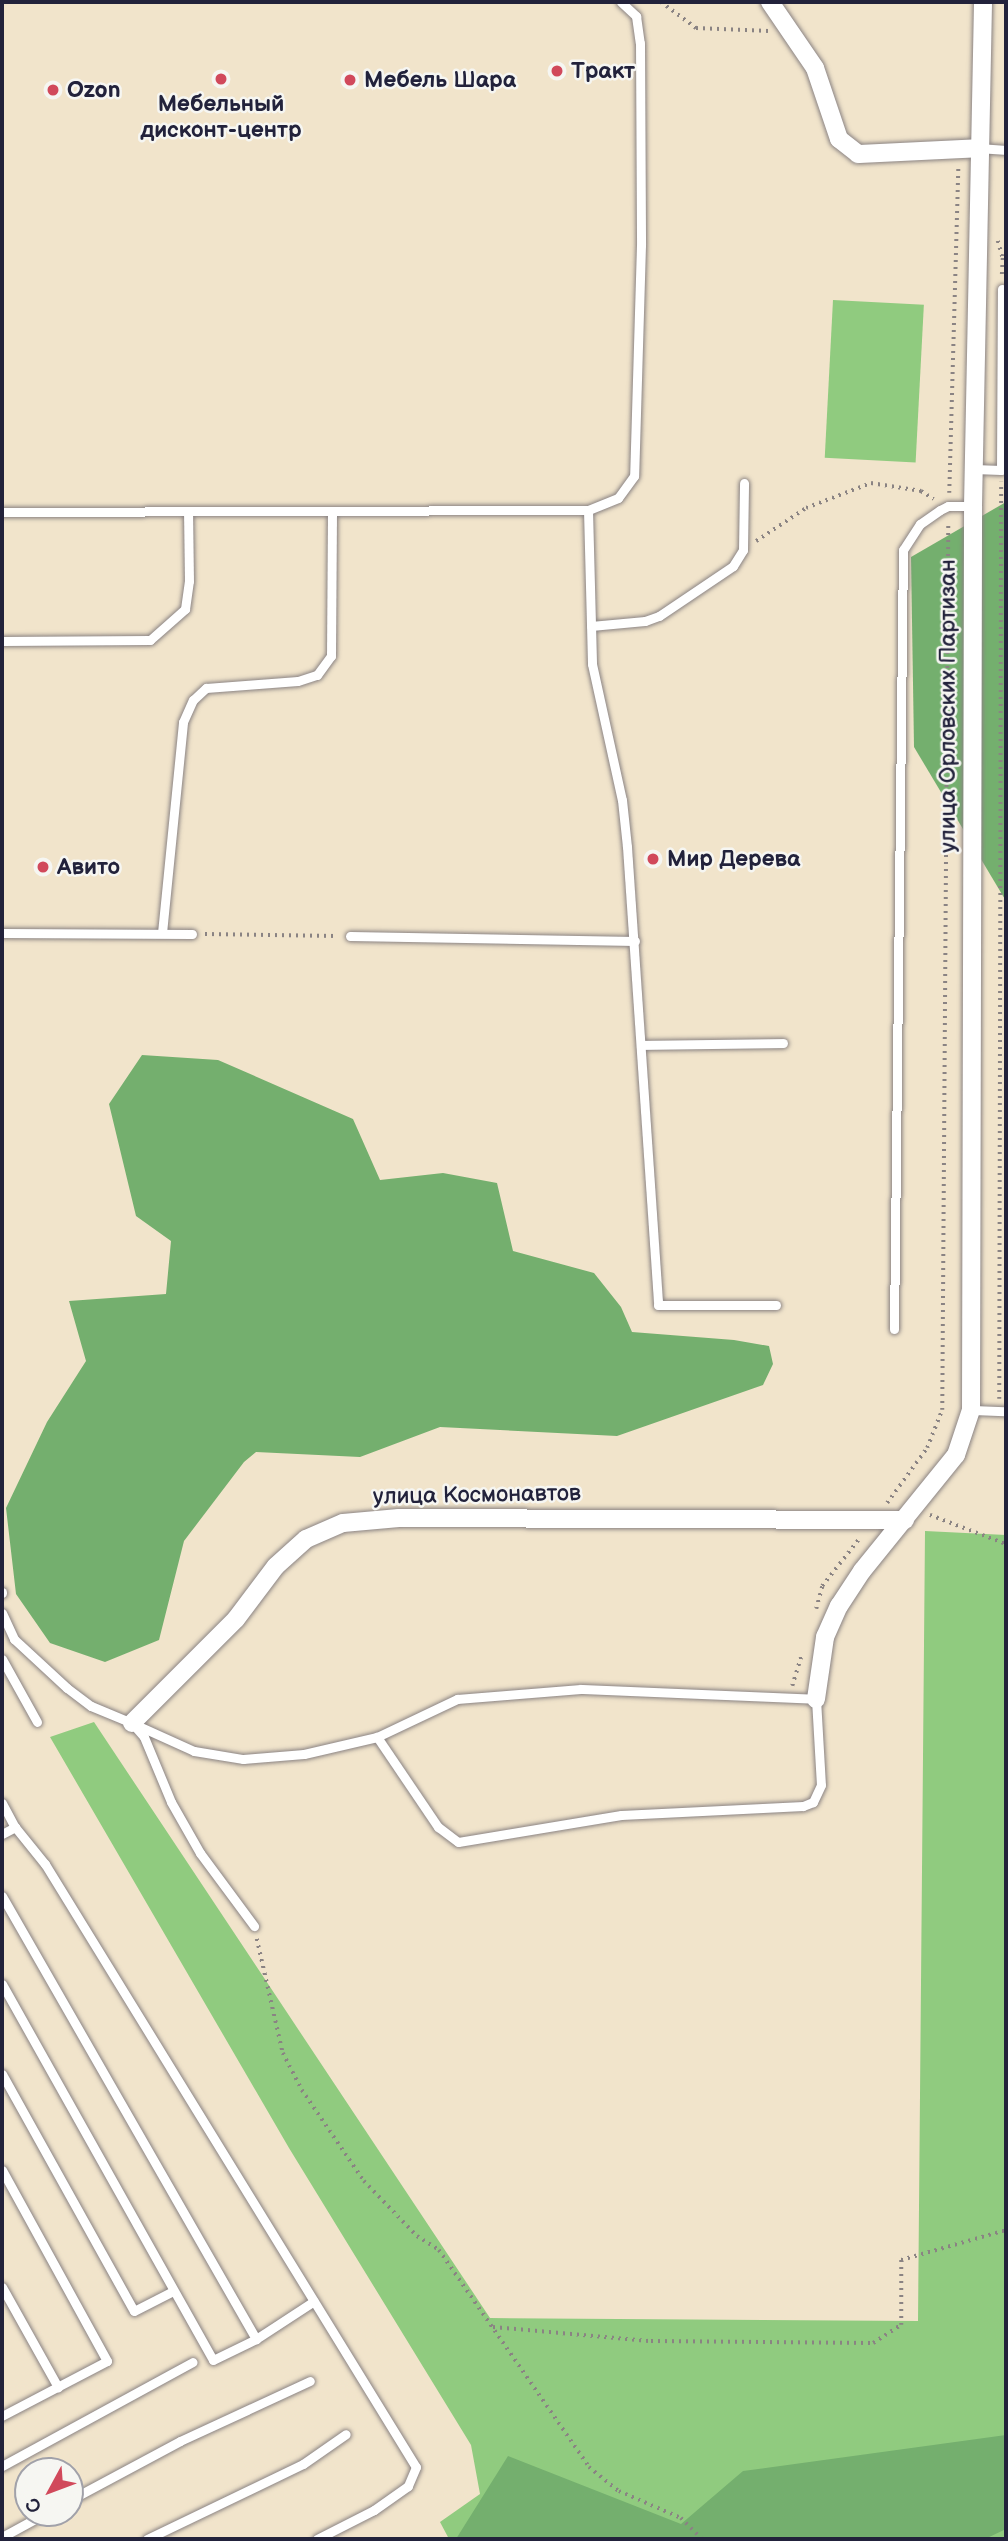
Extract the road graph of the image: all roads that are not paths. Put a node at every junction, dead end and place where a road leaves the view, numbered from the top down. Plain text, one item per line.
1 (621, 2) edge
2 (770, 2) edge
3 (983, 2) edge
4 (979, 148) junction
5 (1006, 150) edge
6 (1002, 289) dead end
7 (974, 469) junction
8 (744, 483) dead end
9 (973, 506) junction
10 (588, 510) junction
11 (188, 511) junction
12 (332, 511) junction
13 (2, 512) edge
14 (591, 626) junction
15 (2, 641) edge
16 (2, 933) edge
17 (162, 933) junction
18 (192, 934) road end
19 (350, 936) road end
20 (635, 941) junction
21 (783, 1043) dead end
22 (641, 1045) junction
23 (776, 1305) dead end
24 (894, 1329) dead end
25 (971, 1410) junction
26 (1003, 1411) edge
27 (910, 1514) junction
28 (2, 1613) edge
29 (2, 1659) edge
30 (816, 1699) junction
31 (37, 1722) dead end
32 (132, 1723) junction
33 (377, 1737) junction
34 (2, 1802) edge
35 (15, 1827) junction
36 (2, 1835) edge
37 (2, 1896) edge
38 (254, 1926) road end
39 (2, 1984) edge
40 (2, 2074) edge
41 (2, 2169) edge
42 (2, 2287) edge
43 (173, 2291) junction
44 (314, 2301) junction
45 (256, 2339) junction
46 (193, 2362) dead end
47 (310, 2381) dead end
48 (58, 2387) junction
49 (2, 2416) edge
50 (346, 2434) dead end
51 (2, 2466) edge
52 (84, 2492) edge
53 (20, 2527) edge
54 (2, 2537) edge
55 (148, 2539) edge
56 (317, 2539) edge

1 - 10 lane
2 - 4 street
3 - 4 street, улица Орловских Партизан
4 - 5 lane
4 - 7 street, улица Орловских Партизан
6 - 7 lane
7 - 9 street, улица Орловских Партизан
8 - 14 lane
9 - 24 lane
9 - 25 street, улица Орловских Партизан
10 - 12 lane
10 - 14 lane
11 - 12 lane
11 - 13 lane
11 - 15 lane
12 - 17 lane
14 - 20 lane
16 - 17 lane
17 - 18 lane
19 - 20 lane
20 - 22 lane
21 - 22 lane
22 - 23 lane
25 - 26 lane
25 - 27 street, улица Орловских Партизан
27 - 30 street, улица Орловских Партизан
27 - 32 street, улица Космонавтов
28 - 32 lane
29 - 31 lane
30 - 33 lane
30 - 33 lane
32 - 33 lane
32 - 38 lane
34 - 35 lane
35 - 36 lane
35 - 44 lane
37 - 45 lane
39 - 43 lane
40 - 43 lane
41 - 48 lane
42 - 48 lane
43 - 45 lane
44 - 45 lane
44 - 56 lane
46 - 51 lane
47 - 52 lane
48 - 49 lane
50 - 55 lane
53 - 54 lane

